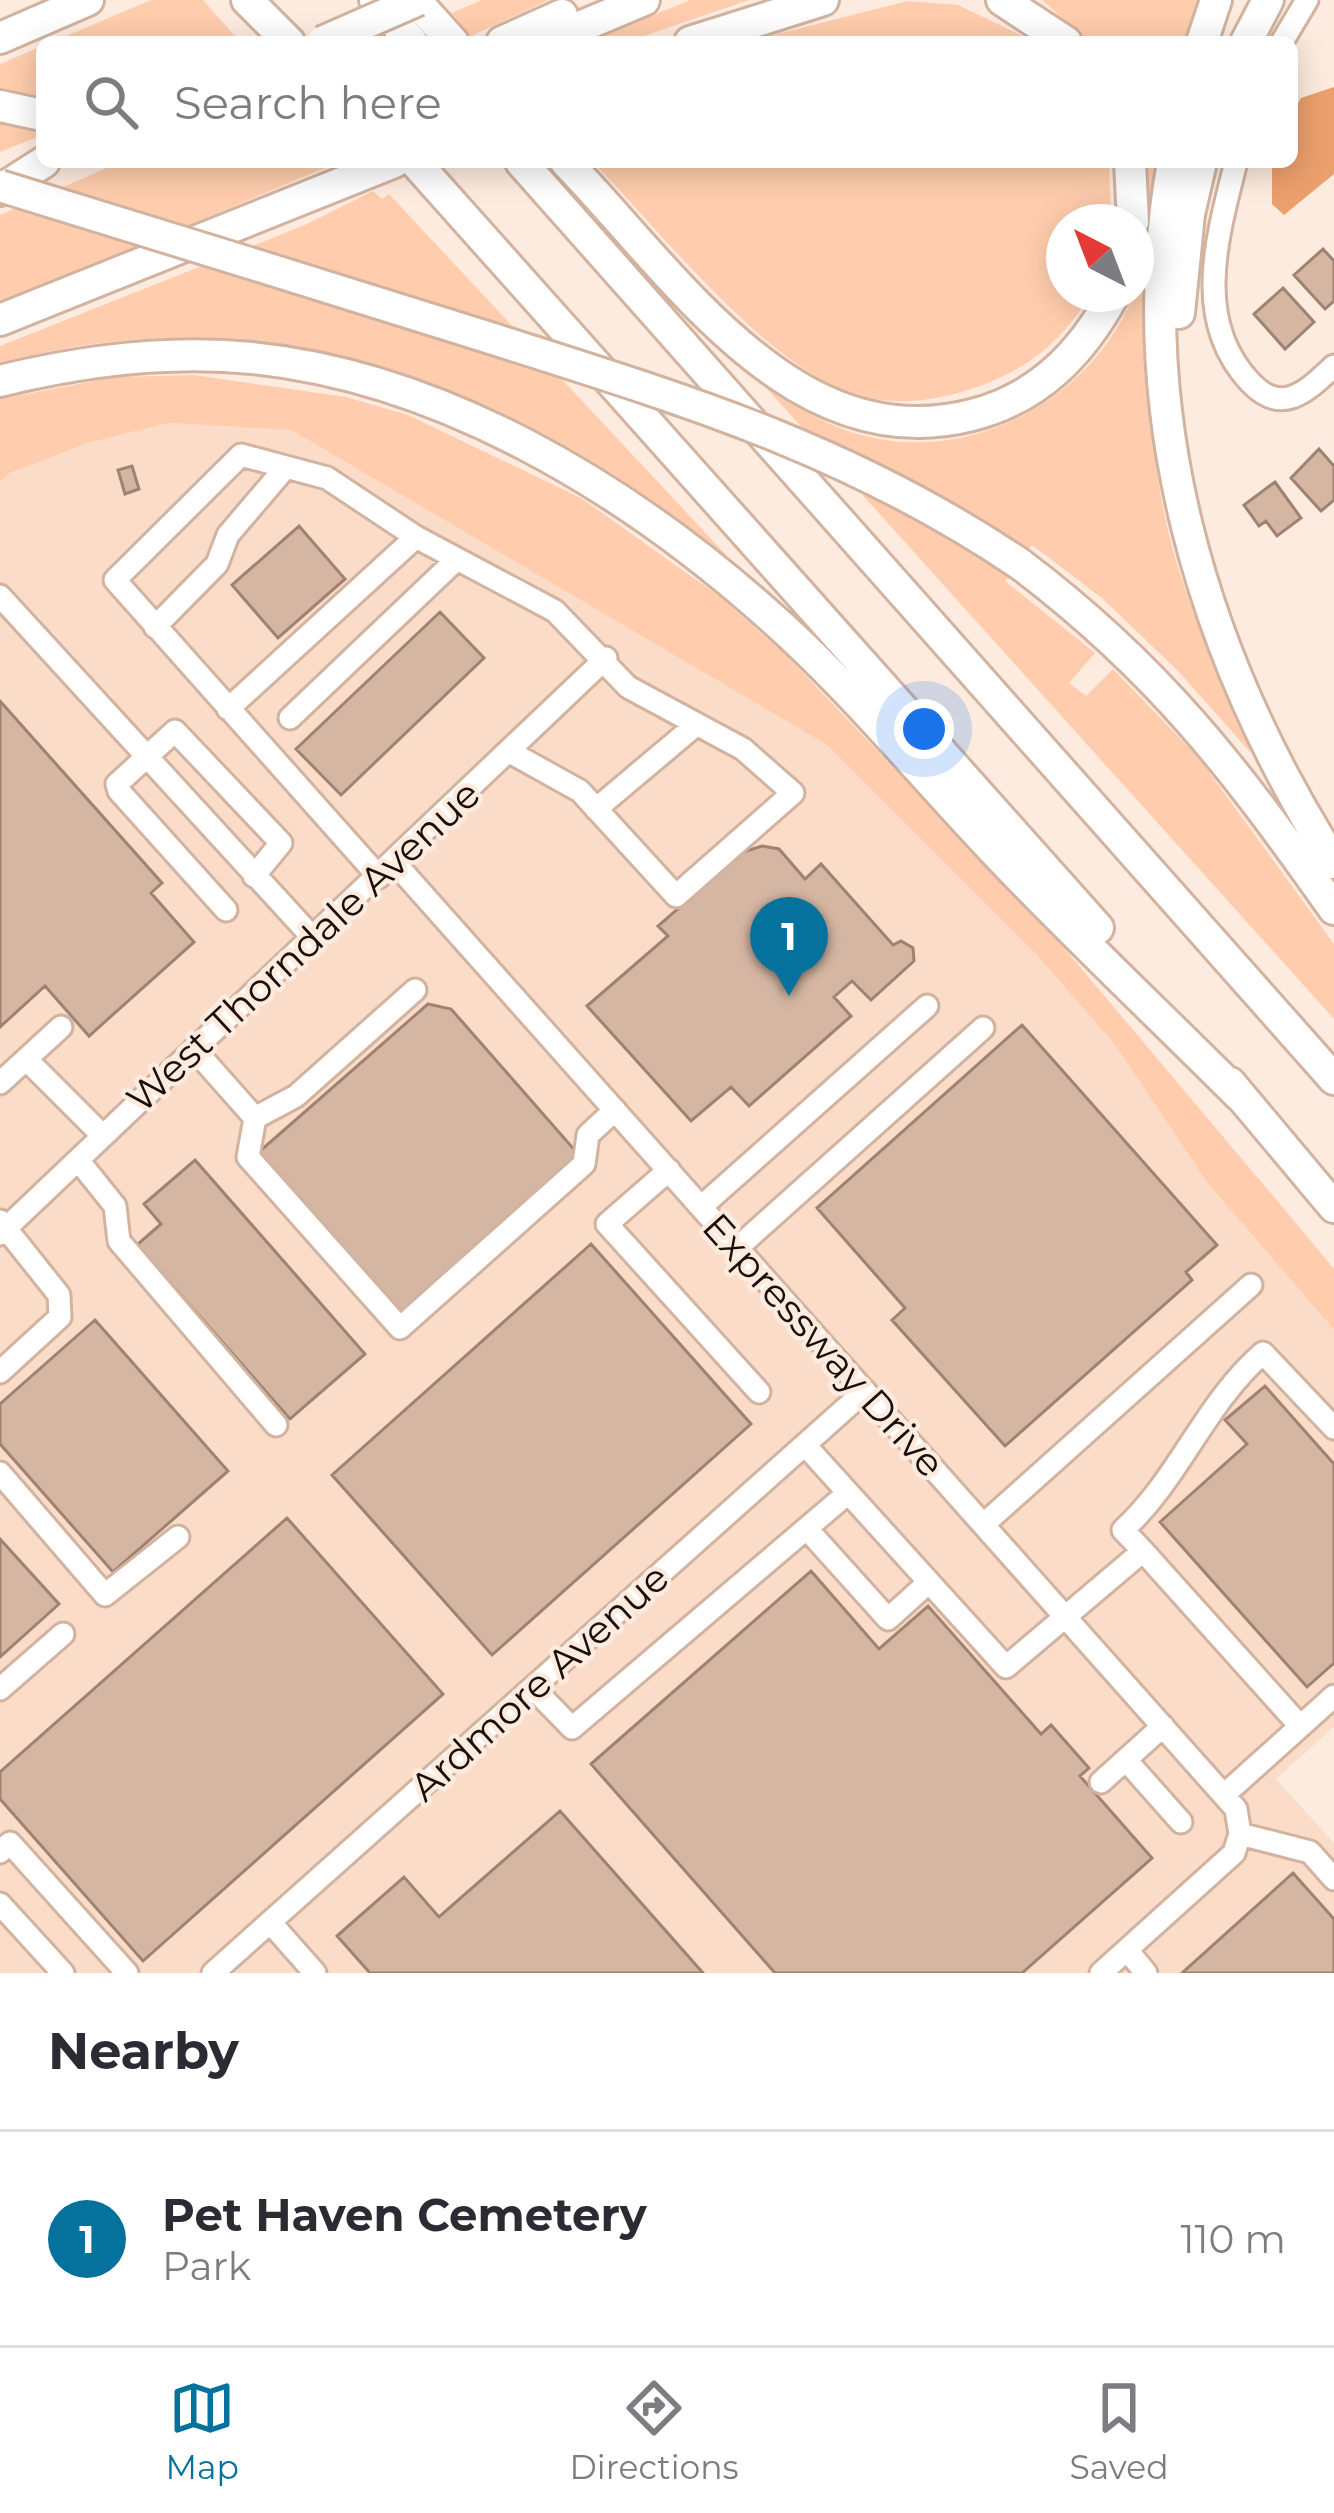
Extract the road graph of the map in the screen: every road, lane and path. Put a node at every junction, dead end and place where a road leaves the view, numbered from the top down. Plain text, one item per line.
1 (88, 0) edge
2 (247, 0) edge
3 (271, 0) edge
4 (375, 0) edge
5 (416, 0) edge
6 (644, 0) edge
7 (823, 0) edge
8 (1002, 0) edge
9 (1216, 0) edge
10 (1268, 0) edge
11 (1307, 0) edge
12 (595, 7) edge
13 (50, 17) junction
14 (0, 26) edge
15 (283, 36) edge
16 (304, 36) edge
17 (335, 36) edge
18 (407, 36) edge
19 (448, 36) edge
20 (518, 36) edge
21 (553, 36) edge
22 (709, 36) edge
23 (1057, 36) edge
24 (1204, 36) edge
25 (1249, 36) edge
26 (1286, 36) edge
27 (0, 38) edge
28 (0, 106) edge
29 (36, 114) edge
30 (36, 166) edge
31 (379, 168) edge
32 (418, 168) edge
33 (526, 168) edge
34 (572, 168) edge
35 (1130, 168) edge
36 (1172, 168) edge
37 (1200, 168) edge
38 (1235, 168) edge
39 (0, 185) edge
40 (1132, 204) edge
41 (1101, 312) edge
42 (0, 320) edge
43 (1334, 367) edge
44 (0, 381) edge
45 (286, 467) junction
46 (416, 537) junction
47 (457, 559) junction
48 (1197, 563) junction
49 (0, 596) edge
50 (155, 626) junction
51 (606, 658) junction
52 (228, 709) junction
53 (290, 718) dead end
54 (697, 724) junction
55 (508, 751) junction
56 (146, 758) junction
57 (596, 809) junction
58 (212, 830) junction
59 (180, 859) junction
60 (1334, 863) edge
61 (387, 869) junction
62 (254, 876) junction
63 (1334, 909) edge
64 (226, 910) dead end
65 (313, 938) junction
66 (415, 990) dead end
67 (927, 1006) dead end
68 (61, 1027) dead end
69 (983, 1028) dead end
70 (194, 1049) junction
71 (26, 1059) junction
72 (1334, 1079) edge
73 (0, 1083) edge
74 (1240, 1096) junction
75 (615, 1110) junction
76 (255, 1118) junction
77 (104, 1136) junction
78 (78, 1160) junction
79 (669, 1171) junction
80 (701, 1207) junction
81 (1334, 1208) edge
82 (2, 1228) edge
83 (737, 1247) junction
84 (1251, 1285) dead end
85 (0, 1372) edge
86 (865, 1391) junction
87 (759, 1392) dead end
88 (276, 1424) dead end
89 (1334, 1428) edge
90 (806, 1445) junction
91 (0, 1473) edge
92 (848, 1493) junction
93 (984, 1524) junction
94 (807, 1529) junction
95 (178, 1538) dead end
96 (1143, 1551) junction
97 (929, 1582) junction
98 (1065, 1616) junction
99 (63, 1634) dead end
100 (533, 1688) junction
101 (0, 1689) edge
102 (1334, 1696) edge
103 (1163, 1726) junction
104 (1300, 1726) junction
105 (1126, 1760) junction
106 (1101, 1782) dead end
107 (1224, 1795) junction
108 (1181, 1822) dead end
109 (1240, 1834) junction
110 (0, 1852) edge
111 (1334, 1879) edge
112 (0, 1904) edge
113 (270, 1922) junction
114 (1127, 1950) junction
115 (223, 1970) edge
116 (63, 1973) edge
117 (127, 1973) edge
118 (315, 1973) edge
119 (1101, 1973) edge
120 (1146, 1973) edge

1 - 13 highway
2 - 15 highway
3 - 16 highway
4 - 18 highway
5 - 17 highway, bridge
5 - 19 highway
6 - 12 highway
7 - 22 highway
8 - 23 highway
9 - 24 highway
10 - 25 highway
11 - 26 street
12 - 20 highway
12 - 21 highway
13 - 14 highway
13 - 27 highway
28 - 29 highway
30 - 39 highway
31 - 42 highway
32 - 74 highway
33 - 72 highway
34 - 41 highway
35 - 40 highway
36 - 48 highway
37 - 48 highway
38 - 43 street
39 - 63 highway, bridge
44 - 74 highway
45 - 46 street
45 - 50 street
45 - 50 street, Expressway Drive
46 - 47 street
46 - 52 street
47 - 51 street
47 - 53 street
48 - 60 highway
49 - 56 street
50 - 52 street, Expressway Drive
51 - 54 street
51 - 55 street, West Thorndale Avenue
52 - 61 street, Expressway Drive
54 - 57 street
54 - 57 street
55 - 57 street
55 - 61 street, West Thorndale Avenue
56 - 58 street
56 - 59 street
56 - 62 street
58 - 59 street
58 - 62 street
59 - 64 street
61 - 65 street, West Thorndale Avenue
61 - 75 street, Expressway Drive
62 - 65 street
65 - 70 street, West Thorndale Avenue
66 - 76 street
67 - 80 street
68 - 71 street
69 - 83 street
70 - 76 street
70 - 77 street, West Thorndale Avenue
71 - 73 street
71 - 77 street
74 - 81 highway
75 - 76 street
75 - 79 street, Expressway Drive
77 - 78 street, West Thorndale Avenue
78 - 82 street, West Thorndale Avenue
78 - 88 street
79 - 80 street, Expressway Drive
79 - 87 street
80 - 83 street, Expressway Drive
82 - 85 street
83 - 86 street, Expressway Drive
84 - 93 street
86 - 90 street, Ardmore Avenue
86 - 93 street, Expressway Drive
89 - 96 street
90 - 92 street
90 - 100 street, Ardmore Avenue
91 - 95 street
92 - 94 street
92 - 97 street
93 - 98 street, Expressway Drive
94 - 97 street
94 - 100 street
96 - 98 street
96 - 104 street
97 - 98 street
98 - 103 street, Expressway Drive
99 - 101 street
100 - 113 street, Ardmore Avenue
102 - 104 street
103 - 105 street
103 - 107 street, Expressway Drive
104 - 107 street
105 - 106 street
105 - 108 street
107 - 109 street, Expressway Drive
109 - 111 street
109 - 114 street
110 - 117 street
112 - 116 street
113 - 115 street, Ardmore Avenue
113 - 118 street
114 - 119 street
114 - 120 street

